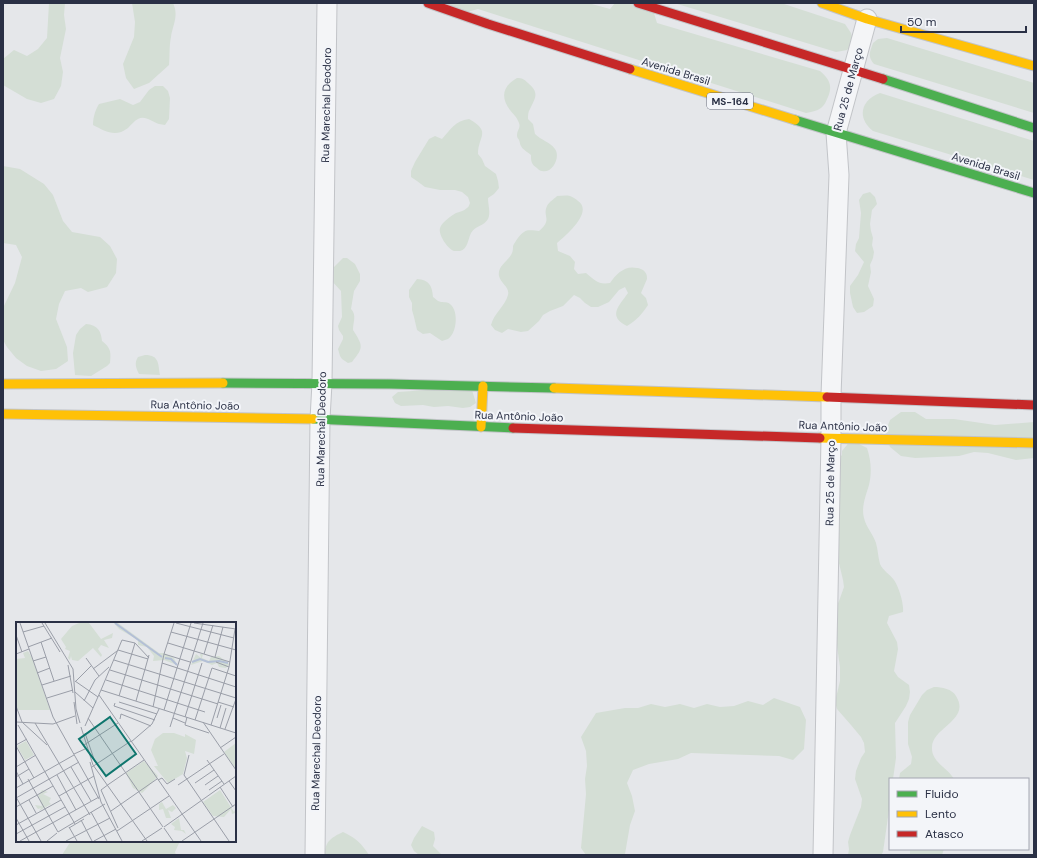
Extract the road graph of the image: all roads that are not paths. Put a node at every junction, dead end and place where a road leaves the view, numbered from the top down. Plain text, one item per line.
1 (327, 3) edge
2 (428, 3) edge
3 (638, 3) edge
4 (822, 3) edge
5 (868, 19) junction
6 (1034, 66) edge
7 (853, 70) junction
8 (1034, 128) edge
9 (836, 133) junction
10 (1034, 193) edge
11 (322, 383) junction
12 (3, 384) edge
13 (482, 386) junction
14 (831, 396) junction
15 (1034, 405) edge
16 (3, 414) edge
17 (320, 419) junction
18 (481, 427) junction
19 (831, 438) junction
20 (1034, 443) edge
21 (315, 855) edge
22 (823, 855) edge

1 - 11 street, Rua Marechal Deodoro
2 - 9 main road, Avenida Brasil / MS-164
3 - 7 main road
4 - 5 main road
5 - 6 main road
5 - 7 street, Rua 25 de Março
7 - 8 main road
7 - 9 street, Rua 25 de Março
9 - 10 main road, Avenida Brasil / MS-164
9 - 14 street, Rua 25 de Março
11 - 12 main road, Rua Antônio João
11 - 13 main road, Rua Antônio João
11 - 17 street, Rua Marechal Deodoro
13 - 14 main road, Rua Antônio João
13 - 18 main road
14 - 15 main road, Rua Antônio João
14 - 19 street, Rua 25 de Março
16 - 17 main road, Rua Antônio João
17 - 18 main road, Rua Antônio João
17 - 21 street, Rua Marechal Deodoro
18 - 19 main road, Rua Antônio João
19 - 20 main road, Rua Antônio João
19 - 22 street, Rua 25 de Março

